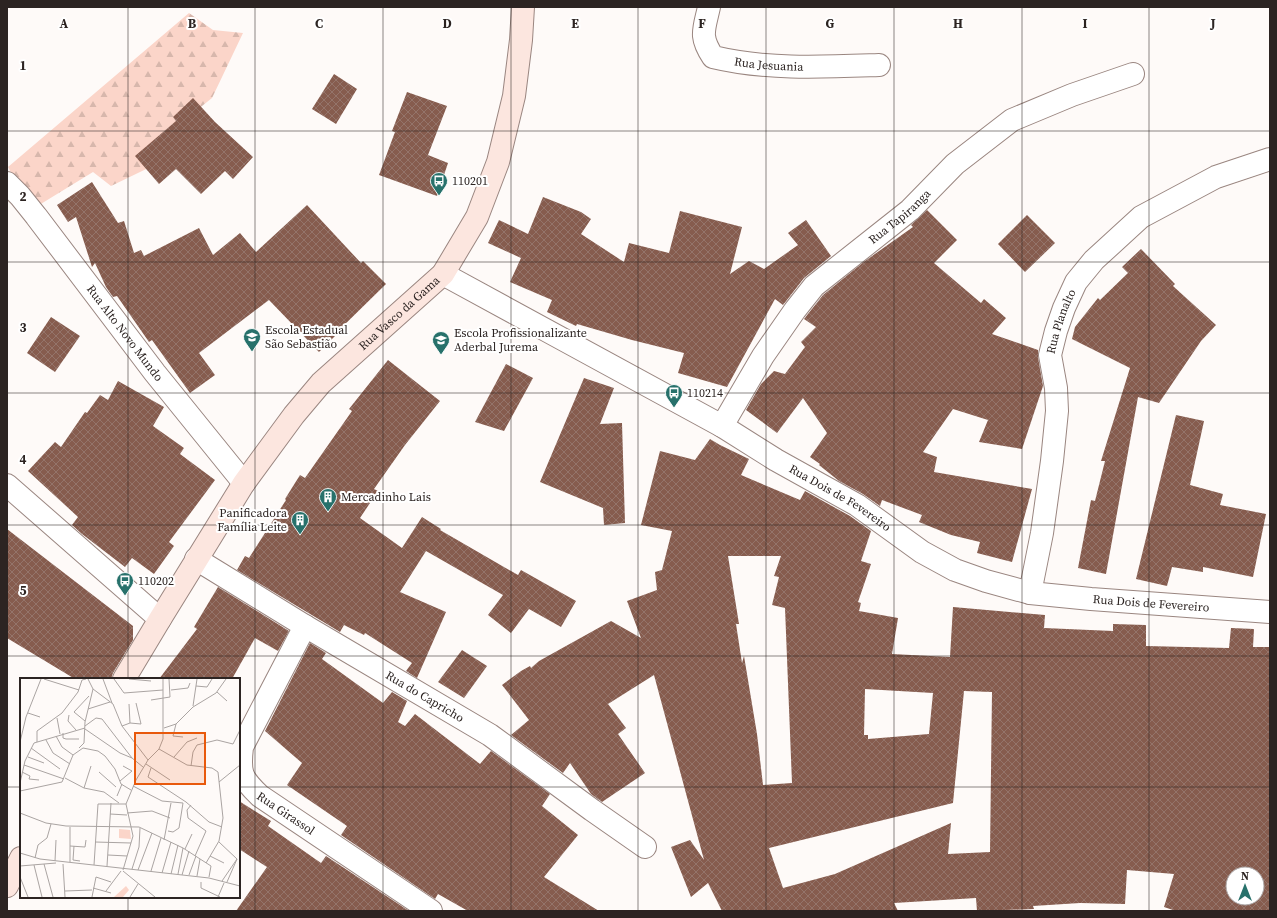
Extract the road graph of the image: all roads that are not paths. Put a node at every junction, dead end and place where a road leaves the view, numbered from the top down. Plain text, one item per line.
1 (523, 7) edge
2 (709, 7) edge
3 (879, 65) dead end
4 (1133, 74) dead end
5 (1270, 159) edge
6 (7, 183) edge
7 (443, 274) junction
8 (722, 426) junction
9 (244, 483) junction
10 (7, 485) edge
11 (196, 559) junction
12 (1030, 593) junction
13 (1270, 612) edge
14 (160, 618) junction
15 (305, 626) junction
16 (125, 678) edge
17 (645, 847) dead end
18 (20, 860) edge
19 (7, 886) edge
20 (432, 911) edge

1 - 7 main road, Rua Vasco da Gama
2 - 3 street, Rua Jesuania
4 - 8 street, Rua Tapiranga
5 - 12 street, Rua Planalto
6 - 9 street, Rua Alto Novo Mundo
7 - 8 street, Rua Dois de Fevereiro
7 - 9 main road, Rua Vasco da Gama
8 - 12 street, Rua Dois de Fevereiro
9 - 11 main road, Rua Vasco da Gama
10 - 14 street
11 - 14 main road, Rua Vasco da Gama
11 - 15 street, Rua do Capricho
12 - 13 street, Rua Dois de Fevereiro
14 - 16 main road, Rua Vasco da Gama
15 - 17 street, Rua do Capricho
15 - 20 street, Rua Girassol
18 - 19 main road

